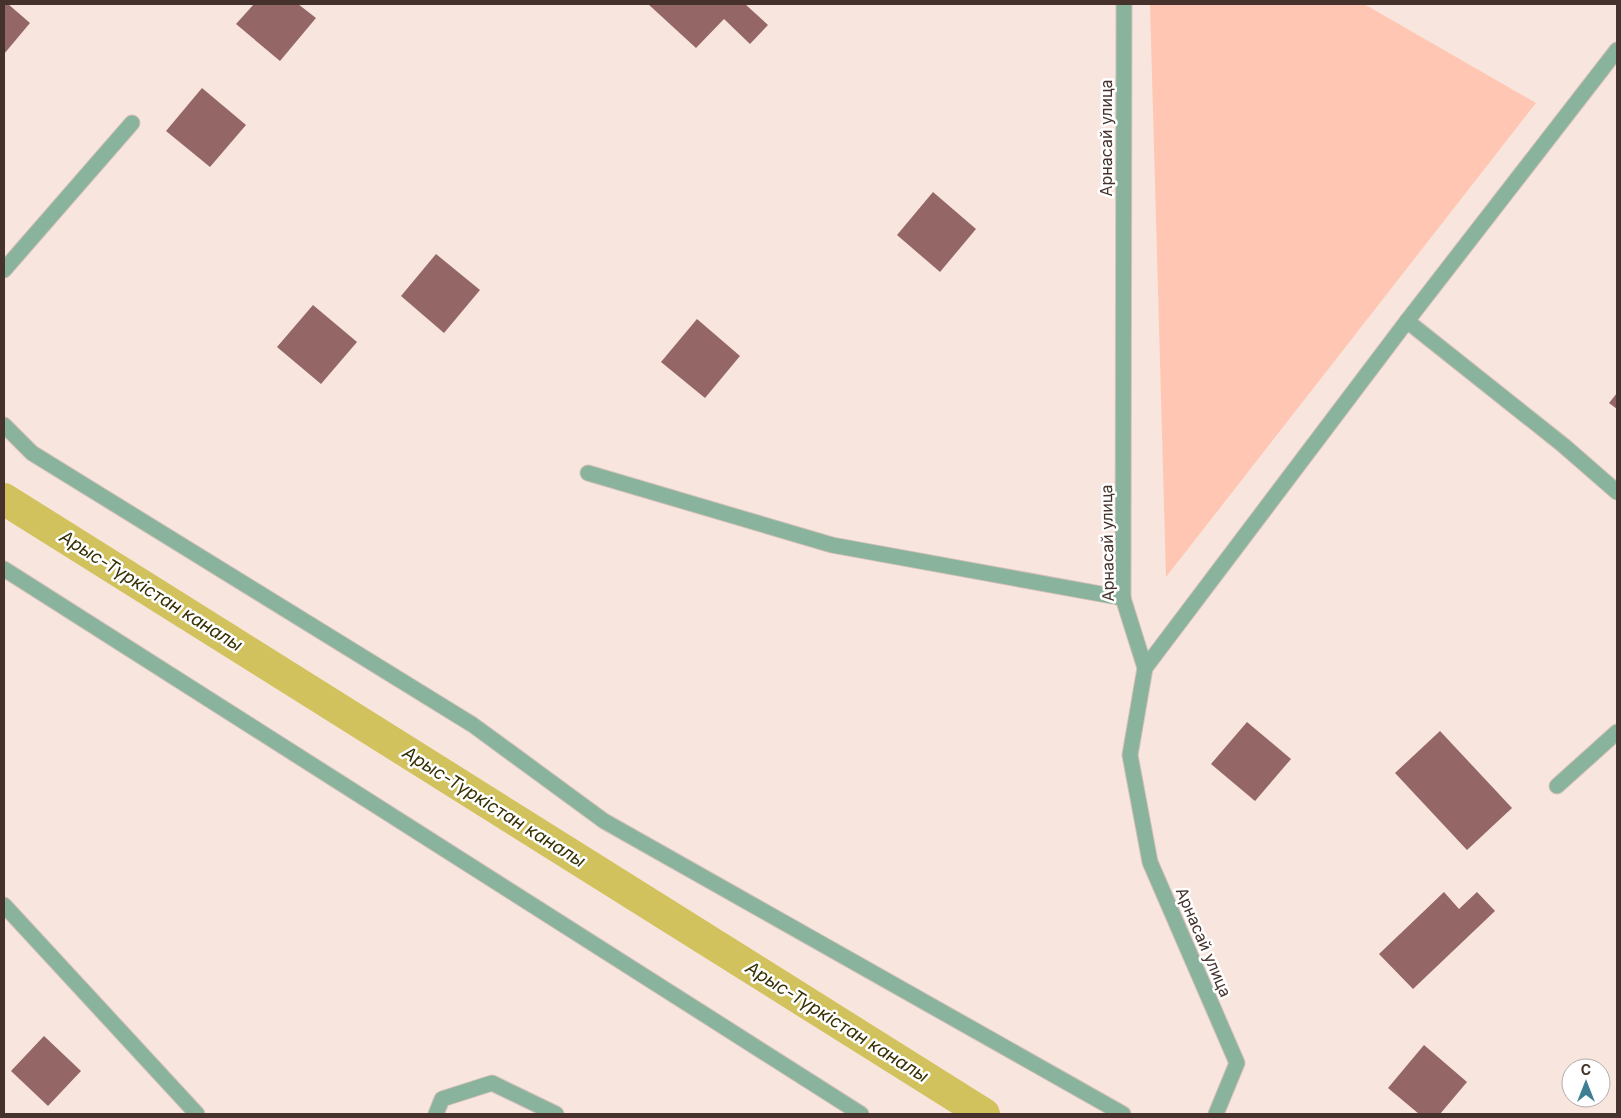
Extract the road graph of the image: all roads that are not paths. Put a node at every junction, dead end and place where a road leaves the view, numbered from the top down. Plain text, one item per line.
1 (1124, 4) edge
2 (1617, 50) edge
3 (132, 123) dead end
4 (4, 270) edge
5 (1407, 321) junction
6 (4, 425) edge
7 (588, 474) dead end
8 (1617, 492) edge
9 (4, 569) edge
10 (1123, 598) junction
11 (1145, 668) junction
12 (1617, 732) edge
13 (1557, 786) dead end
14 (4, 905) edge
15 (197, 1114) edge
16 (436, 1114) edge
17 (556, 1114) edge
18 (861, 1114) edge
19 (1123, 1114) edge
20 (1216, 1114) edge

1 - 10 street, Арнасай улица
2 - 5 street
3 - 4 street
5 - 8 street
5 - 11 street
6 - 19 street
7 - 10 street
9 - 18 street
10 - 11 street, Арнасай улица
11 - 20 street, Арнасай улица
12 - 13 street
14 - 15 street
16 - 17 street

